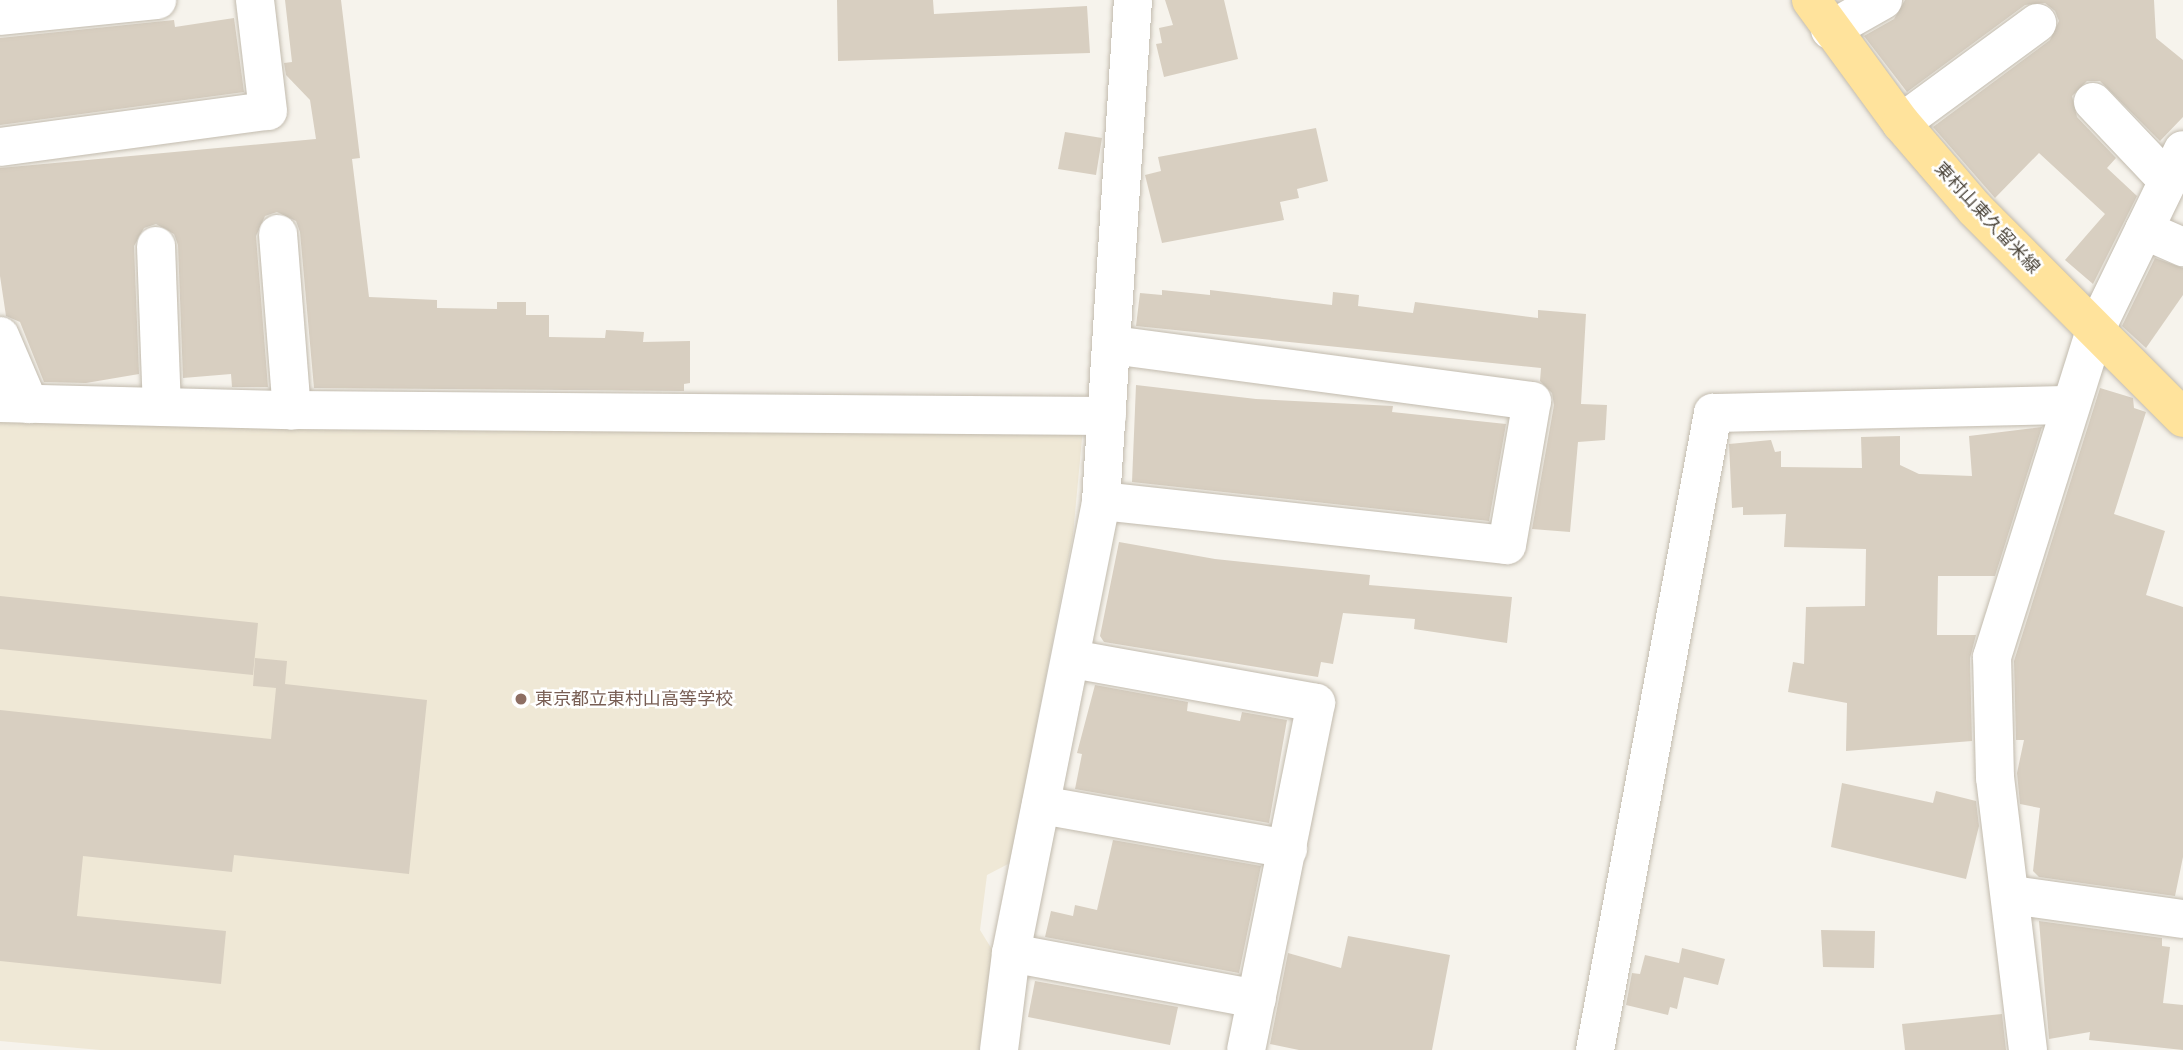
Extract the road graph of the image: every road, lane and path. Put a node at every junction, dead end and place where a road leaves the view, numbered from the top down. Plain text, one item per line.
1 (157, 0) edge
2 (256, 0) edge
3 (1133, 0) edge
4 (1883, 0) edge
5 (1820, 15) edge
6 (0, 16) edge
7 (2037, 23) dead end
8 (2093, 102) dead end
9 (1901, 123) junction
10 (0, 147) edge
11 (2177, 166) edge
12 (2144, 230) junction
13 (278, 234) dead end
14 (156, 246) dead end
15 (2183, 247) edge
16 (2095, 331) junction
17 (0, 336) edge
18 (1112, 345) junction
19 (14, 403) edge
20 (2068, 405) junction
21 (162, 407) junction
22 (292, 411) junction
23 (1107, 416) junction
24 (2183, 417) edge
25 (1101, 501) junction
26 (1072, 659) junction
27 (1041, 804) junction
28 (1287, 849) junction
29 (2012, 895) junction
30 (2183, 919) edge
31 (1012, 953) junction
32 (1257, 999) junction
33 (999, 1050) edge
34 (1246, 1050) edge
35 (1595, 1050) edge
36 (2028, 1050) edge

1 - 6 street
2 - 10 street
3 - 18 street
4 - 5 street
5 - 9 main road, 東村山東久留米線
7 - 9 street
8 - 11 street
9 - 16 main road, 東村山東久留米線
11 - 12 street
12 - 15 street
12 - 16 street
13 - 22 street
14 - 21 street
16 - 20 street
16 - 24 main road, 東村山東久留米線
17 - 19 street
18 - 23 street
18 - 25 street
19 - 21 street
20 - 29 street
20 - 35 street
21 - 22 street
22 - 23 street
23 - 25 street
25 - 26 street
26 - 27 street
26 - 28 street
27 - 28 street
27 - 31 street
28 - 32 street
29 - 30 street
29 - 36 street
31 - 32 street
31 - 33 street
32 - 34 street

